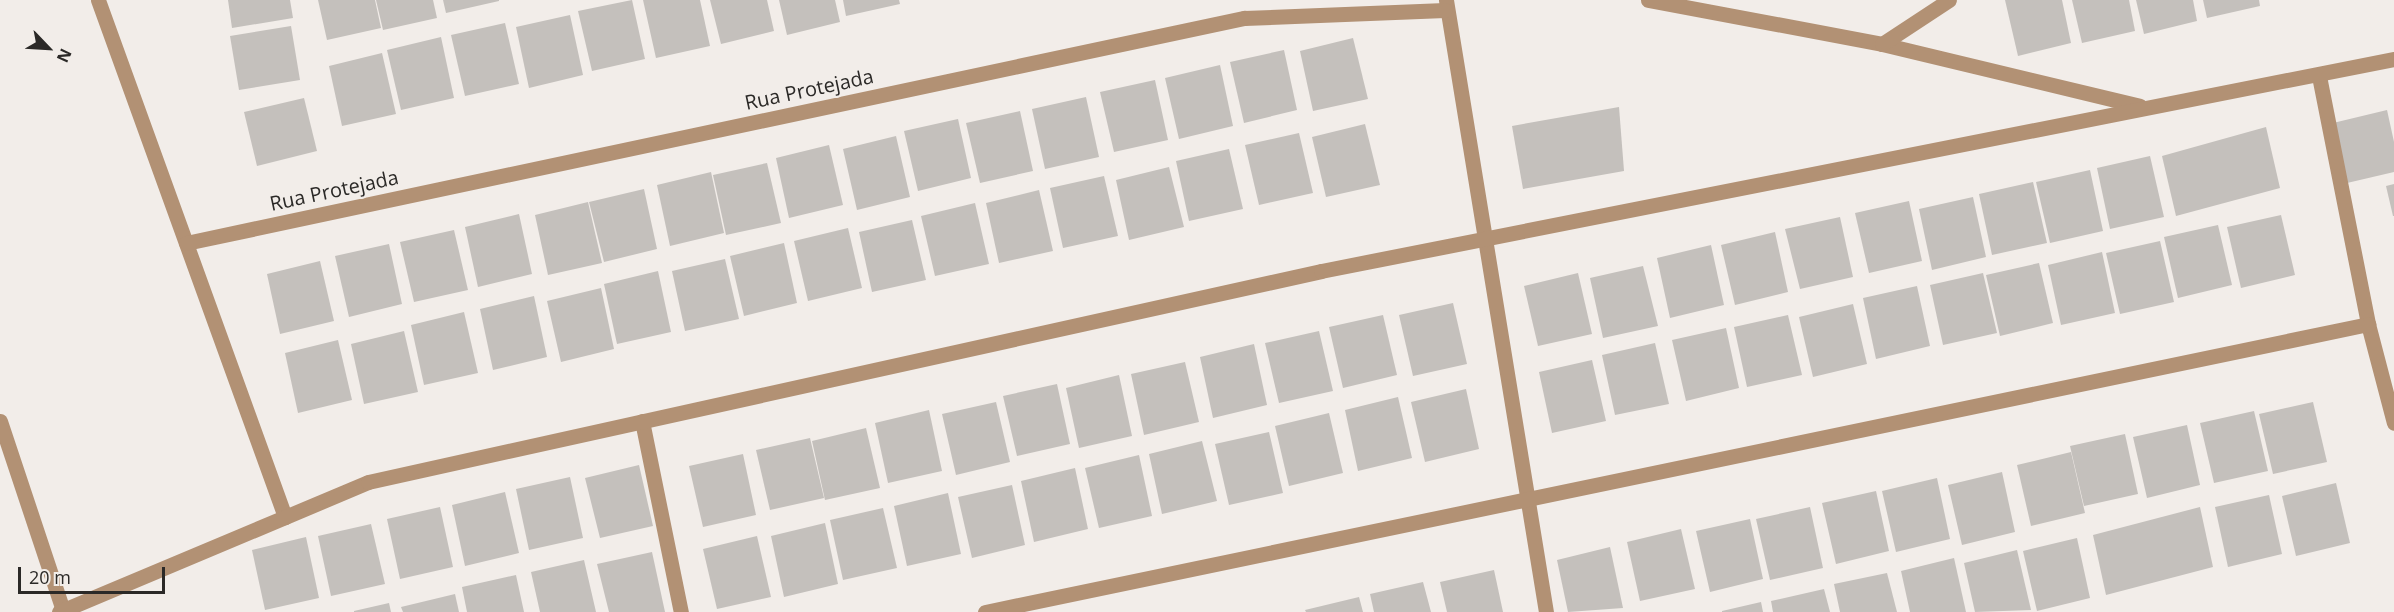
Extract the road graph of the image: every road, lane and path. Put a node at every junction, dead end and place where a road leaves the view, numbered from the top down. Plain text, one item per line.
1 (98, 0) edge
2 (1648, 0) edge
3 (1949, 0) edge
4 (1446, 5) edge
5 (1882, 44) junction
6 (2394, 59) edge
7 (2319, 76) junction
8 (2146, 107) junction
9 (1484, 238) junction
10 (186, 243) junction
11 (2368, 324) junction
12 (0, 421) edge
13 (642, 421) junction
14 (2394, 423) edge
15 (1528, 499) junction
16 (285, 517) junction
17 (61, 611) edge
18 (681, 612) edge
19 (985, 612) edge
20 (1546, 612) edge

1 - 10 street
2 - 5 street
3 - 5 street
4 - 9 street
4 - 10 street, Rua Protejada
5 - 8 street
6 - 7 street
7 - 8 street
7 - 11 street
8 - 9 street
9 - 13 street
9 - 15 street
10 - 16 street
11 - 14 street
11 - 15 street
12 - 17 street
13 - 16 street
13 - 18 street
15 - 19 street
15 - 20 street
16 - 17 street

